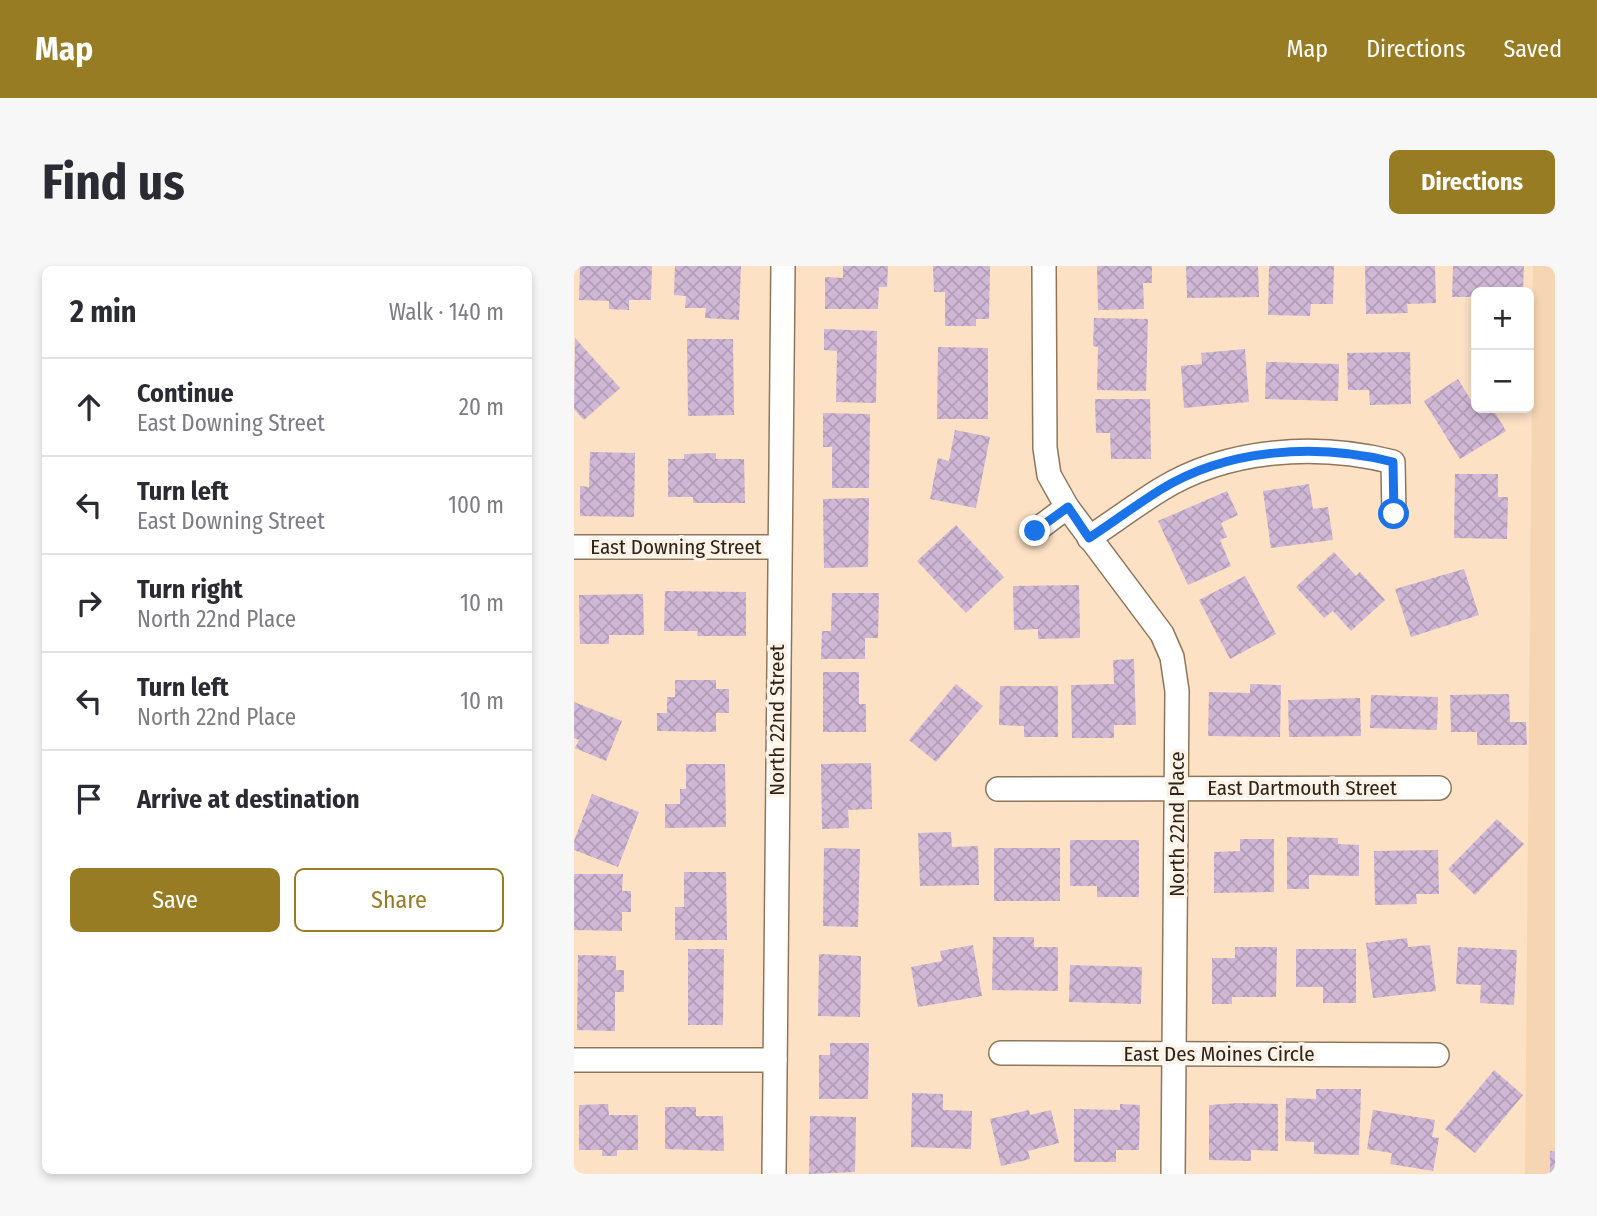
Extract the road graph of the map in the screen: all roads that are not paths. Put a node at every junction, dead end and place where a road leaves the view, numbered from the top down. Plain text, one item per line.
1 (783, 266) edge
2 (1044, 266) edge
3 (1068, 507) junction
4 (1394, 514) dead end
5 (1035, 531) dead end
6 (1089, 538) junction
7 (574, 547) edge
8 (779, 547) junction
9 (1439, 788) dead end
10 (998, 789) dead end
11 (1177, 789) junction
12 (1001, 1053) dead end
13 (1175, 1054) junction
14 (1437, 1055) dead end
15 (574, 1060) edge
16 (775, 1060) junction
17 (774, 1174) edge
18 (1174, 1174) edge

1 - 8 street, North 22nd Street
2 - 3 street, North 22nd Place
3 - 5 street
3 - 6 street, North 22nd Place
4 - 6 street
6 - 11 street, North 22nd Place
7 - 8 street, East Downing Street
8 - 16 street, North 22nd Street
9 - 11 street, East Dartmouth Street
10 - 11 street, East Dartmouth Street
11 - 13 street, North 22nd Place
12 - 13 street, East Des Moines Circle
13 - 14 street, East Des Moines Circle
13 - 18 street, North 22nd Place
15 - 16 street
16 - 17 street, North 22nd Street

